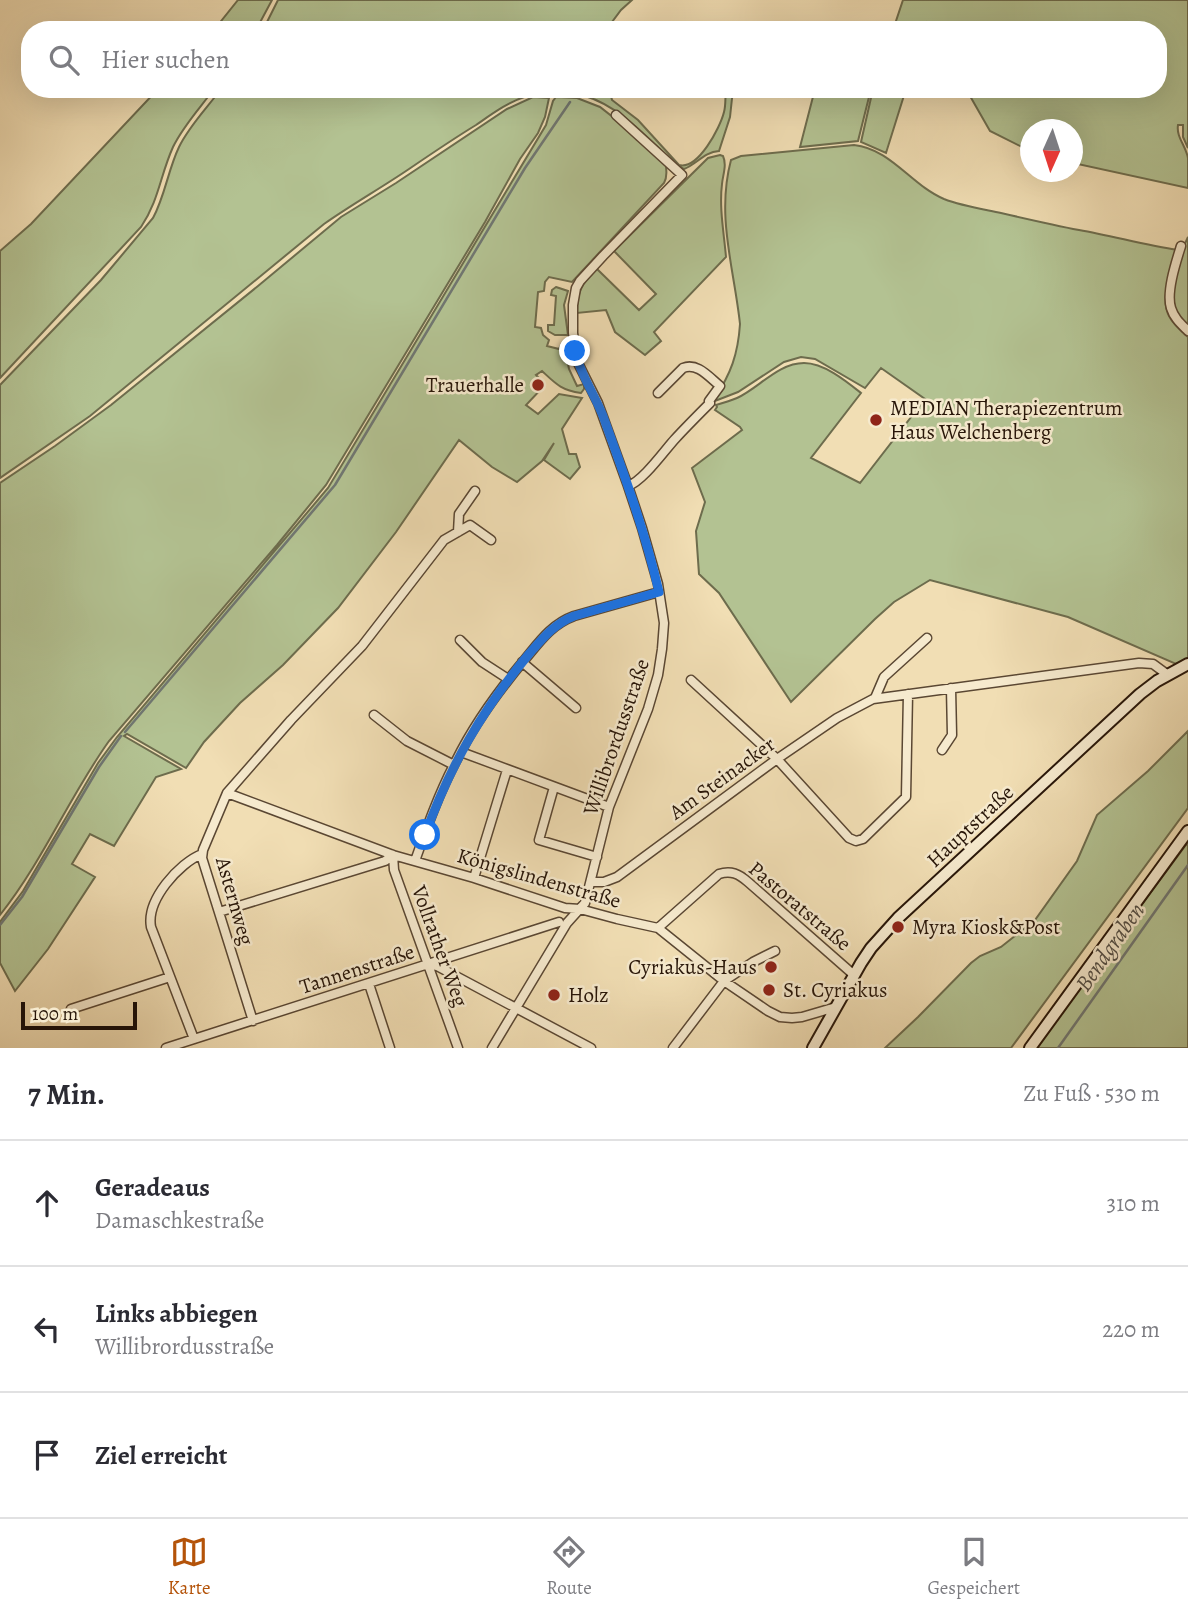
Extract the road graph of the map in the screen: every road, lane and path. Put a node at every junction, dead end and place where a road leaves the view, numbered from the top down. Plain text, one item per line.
1 (616, 116) dead end
2 (1181, 246) dead end
3 (1188, 331) edge
4 (658, 393) dead end
5 (628, 486) junction
6 (475, 491) dead end
7 (458, 532) junction
8 (491, 540) dead end
9 (659, 592) junction
10 (927, 638) dead end
11 (460, 640) dead end
12 (522, 662) junction
13 (1188, 664) edge
14 (1168, 675) junction
15 (508, 680) junction
16 (691, 680) dead end
17 (951, 688) junction
18 (908, 694) junction
19 (875, 698) junction
20 (576, 708) dead end
21 (374, 715) dead end
22 (942, 750) dead end
23 (461, 752) junction
24 (777, 759) junction
25 (454, 765) junction
26 (507, 770) junction
27 (554, 787) junction
28 (227, 793) junction
29 (608, 807) junction
30 (1188, 831) edge
31 (202, 854) junction
32 (393, 855) junction
33 (597, 857) junction
34 (415, 861) junction
35 (474, 878) junction
36 (591, 882) junction
37 (580, 909) junction
38 (219, 912) junction
39 (559, 922) dead end
40 (658, 928) junction
41 (775, 951) dead end
42 (428, 964) junction
43 (854, 975) junction
44 (170, 977) junction
45 (724, 981) junction
46 (369, 984) junction
47 (836, 1007) junction
48 (516, 1008) junction
49 (71, 1009) dead end
50 (253, 1021) junction
51 (194, 1040) junction
52 (166, 1048) edge
53 (390, 1048) edge
54 (458, 1048) edge
55 (492, 1048) edge
56 (591, 1048) edge
57 (673, 1048) edge
58 (813, 1048) edge
59 (1030, 1048) edge

1 - 5 street, Willibrordusstraße
2 - 3 street
4 - 5 street
5 - 9 street, Willibrordusstraße
6 - 7 street
7 - 8 street
7 - 28 street
9 - 12 street
9 - 29 street, Willibrordusstraße
10 - 19 street
11 - 15 street
12 - 15 street
12 - 20 street
13 - 14 street, Hauptstraße
14 - 17 street, Am Steinacker
14 - 43 street, Hauptstraße
15 - 23 street
16 - 24 street
17 - 18 street, Am Steinacker
17 - 22 street
18 - 19 street, Am Steinacker
18 - 24 street
19 - 24 street, Am Steinacker
21 - 25 street
23 - 25 street
23 - 26 street
24 - 36 street, Am Steinacker
25 - 34 street
26 - 27 street
26 - 35 street
27 - 29 street
27 - 33 street
28 - 31 street, Asternweg
28 - 32 street, Königslindenstraße
29 - 33 street, Willibrordusstraße
30 - 59 street
31 - 38 street, Asternweg
31 - 44 street
32 - 34 street, Königslindenstraße
32 - 38 street
32 - 42 street, Vollrather Weg
33 - 36 street, Willibrordusstraße
34 - 35 street, Königslindenstraße
35 - 37 street, Königslindenstraße
36 - 37 street, Willibrordusstraße
37 - 40 street, Königslindenstraße
37 - 48 street, Willibrordusstraße
38 - 50 street, Asternweg
39 - 42 street, Tannenstraße
40 - 43 street, Pastoratstraße
40 - 45 street, Königslindenstraße
41 - 45 street
42 - 46 street, Tannenstraße
42 - 48 street
42 - 54 street, Vollrather Weg
43 - 47 street, Hauptstraße
44 - 49 street
44 - 51 street
45 - 47 street, Königslindenstraße
45 - 57 street
46 - 50 street, Tannenstraße
46 - 53 street
47 - 58 street, Hauptstraße
48 - 55 street, Willibrordusstraße
48 - 56 street
50 - 51 street, Tannenstraße
51 - 52 street, Tannenstraße

